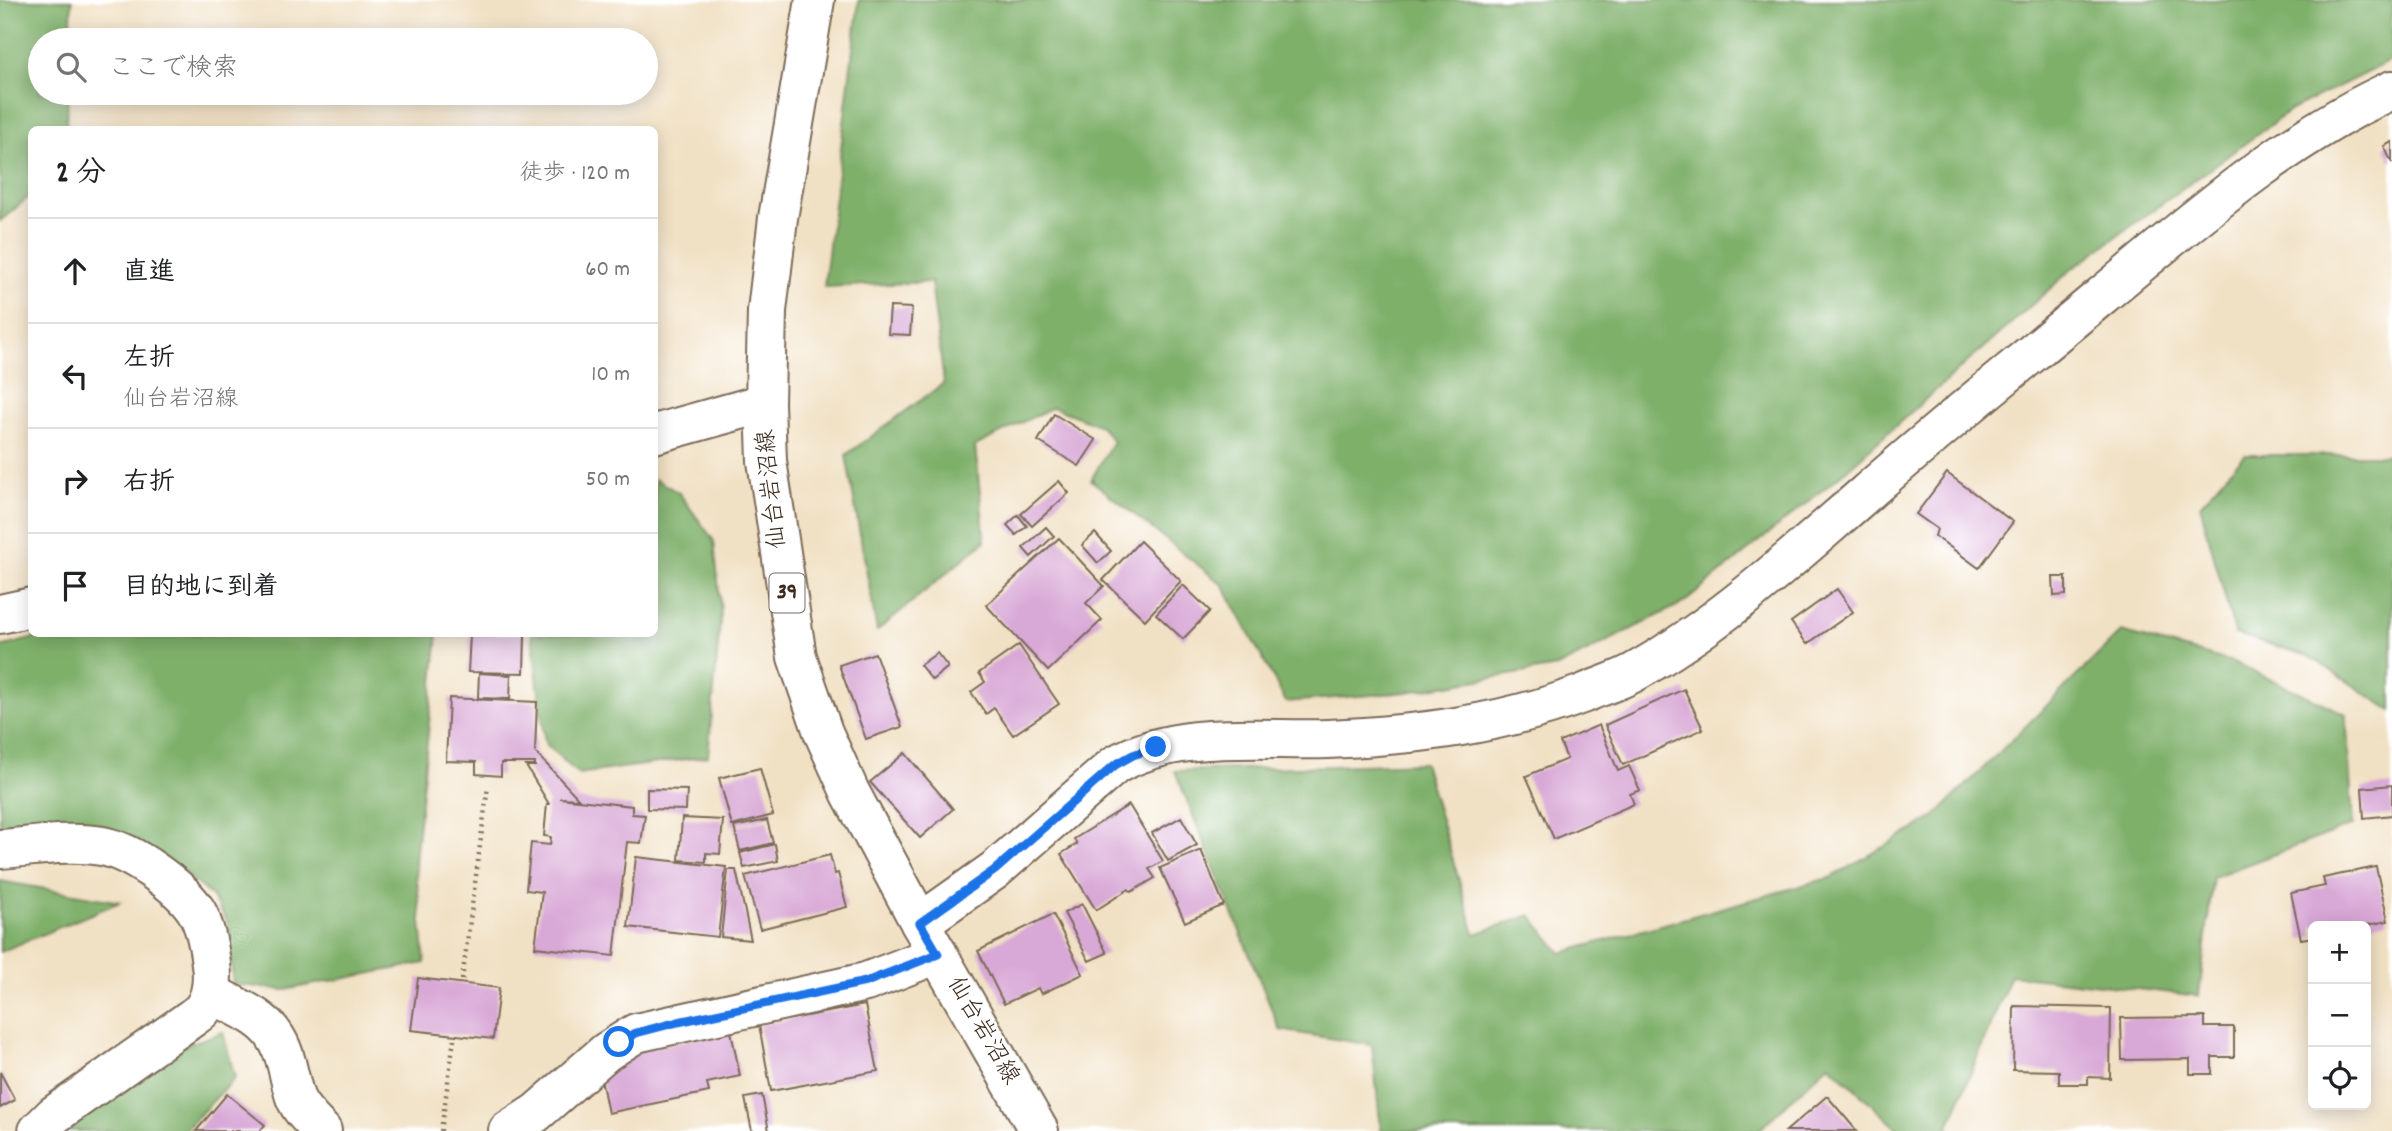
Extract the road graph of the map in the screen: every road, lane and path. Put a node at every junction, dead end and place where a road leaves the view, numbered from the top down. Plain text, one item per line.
1 (815, 0) edge
2 (2392, 90) edge
3 (765, 403) junction
4 (658, 432) edge
5 (28, 608) edge
6 (0, 614) edge
7 (488, 786) dead end
8 (0, 849) edge
9 (929, 938) junction
10 (462, 980) dead end
11 (211, 993) junction
12 (454, 1039) dead end
13 (38, 1131) edge
14 (322, 1131) edge
15 (441, 1131) edge
16 (508, 1131) edge
17 (1039, 1131) edge

1 - 3 street, 仙台岩沼線 / 39
2 - 9 street
3 - 4 street
3 - 9 street, 仙台岩沼線 / 39
5 - 6 street
7 - 10 path
8 - 11 street
9 - 16 street
9 - 17 street, 仙台岩沼線 / 39
11 - 13 street
11 - 14 street
12 - 15 path

